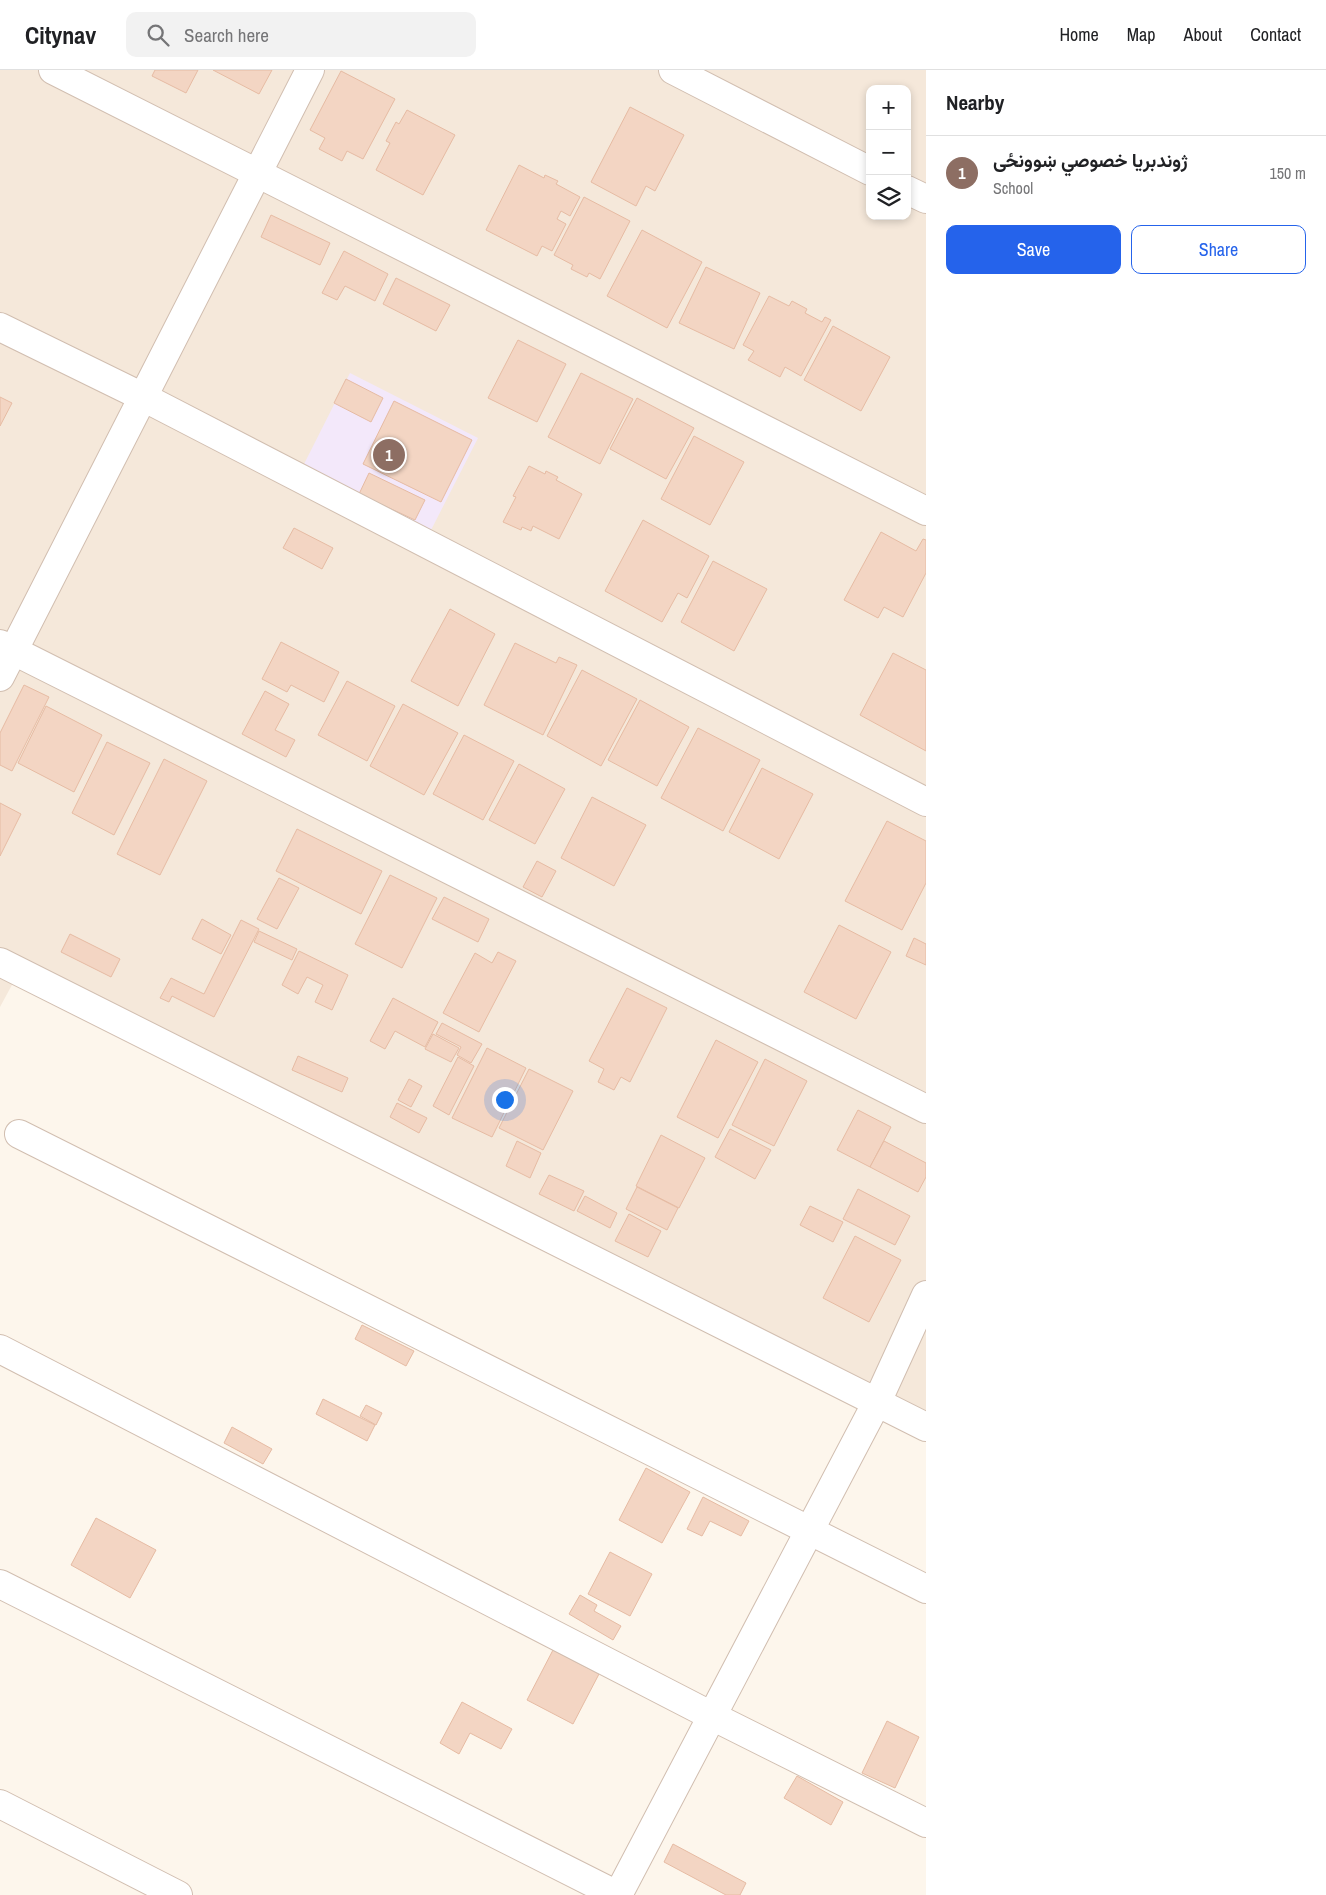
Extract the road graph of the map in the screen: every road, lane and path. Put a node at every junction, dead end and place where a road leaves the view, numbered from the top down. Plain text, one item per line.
1 (53, 70) edge
2 (310, 70) edge
3 (672, 70) edge
4 (866, 169) edge
5 (256, 174) junction
6 (911, 192) edge
7 (926, 199) edge
8 (0, 327) edge
9 (143, 397) junction
10 (926, 511) edge
11 (7, 647) edge
12 (0, 677) edge
13 (926, 802) edge
14 (0, 962) edge
15 (926, 1109) edge
16 (19, 1134) dead end
17 (926, 1295) edge
18 (0, 1349) edge
19 (877, 1402) junction
20 (926, 1427) edge
21 (809, 1531) junction
22 (0, 1584) edge
23 (926, 1589) edge
24 (712, 1716) junction
25 (0, 1804) edge
26 (926, 1824) edge
27 (178, 1895) edge
28 (618, 1895) edge

1 - 5 street
2 - 5 street
3 - 4 street
5 - 9 street
5 - 10 street
6 - 7 street
8 - 9 street
9 - 11 street
9 - 13 street
11 - 12 street
11 - 15 street
14 - 19 street
16 - 21 street
17 - 19 street
18 - 24 street
19 - 20 street
19 - 21 street
21 - 23 street
21 - 24 street
22 - 28 street
24 - 26 street
24 - 28 street
25 - 27 street

